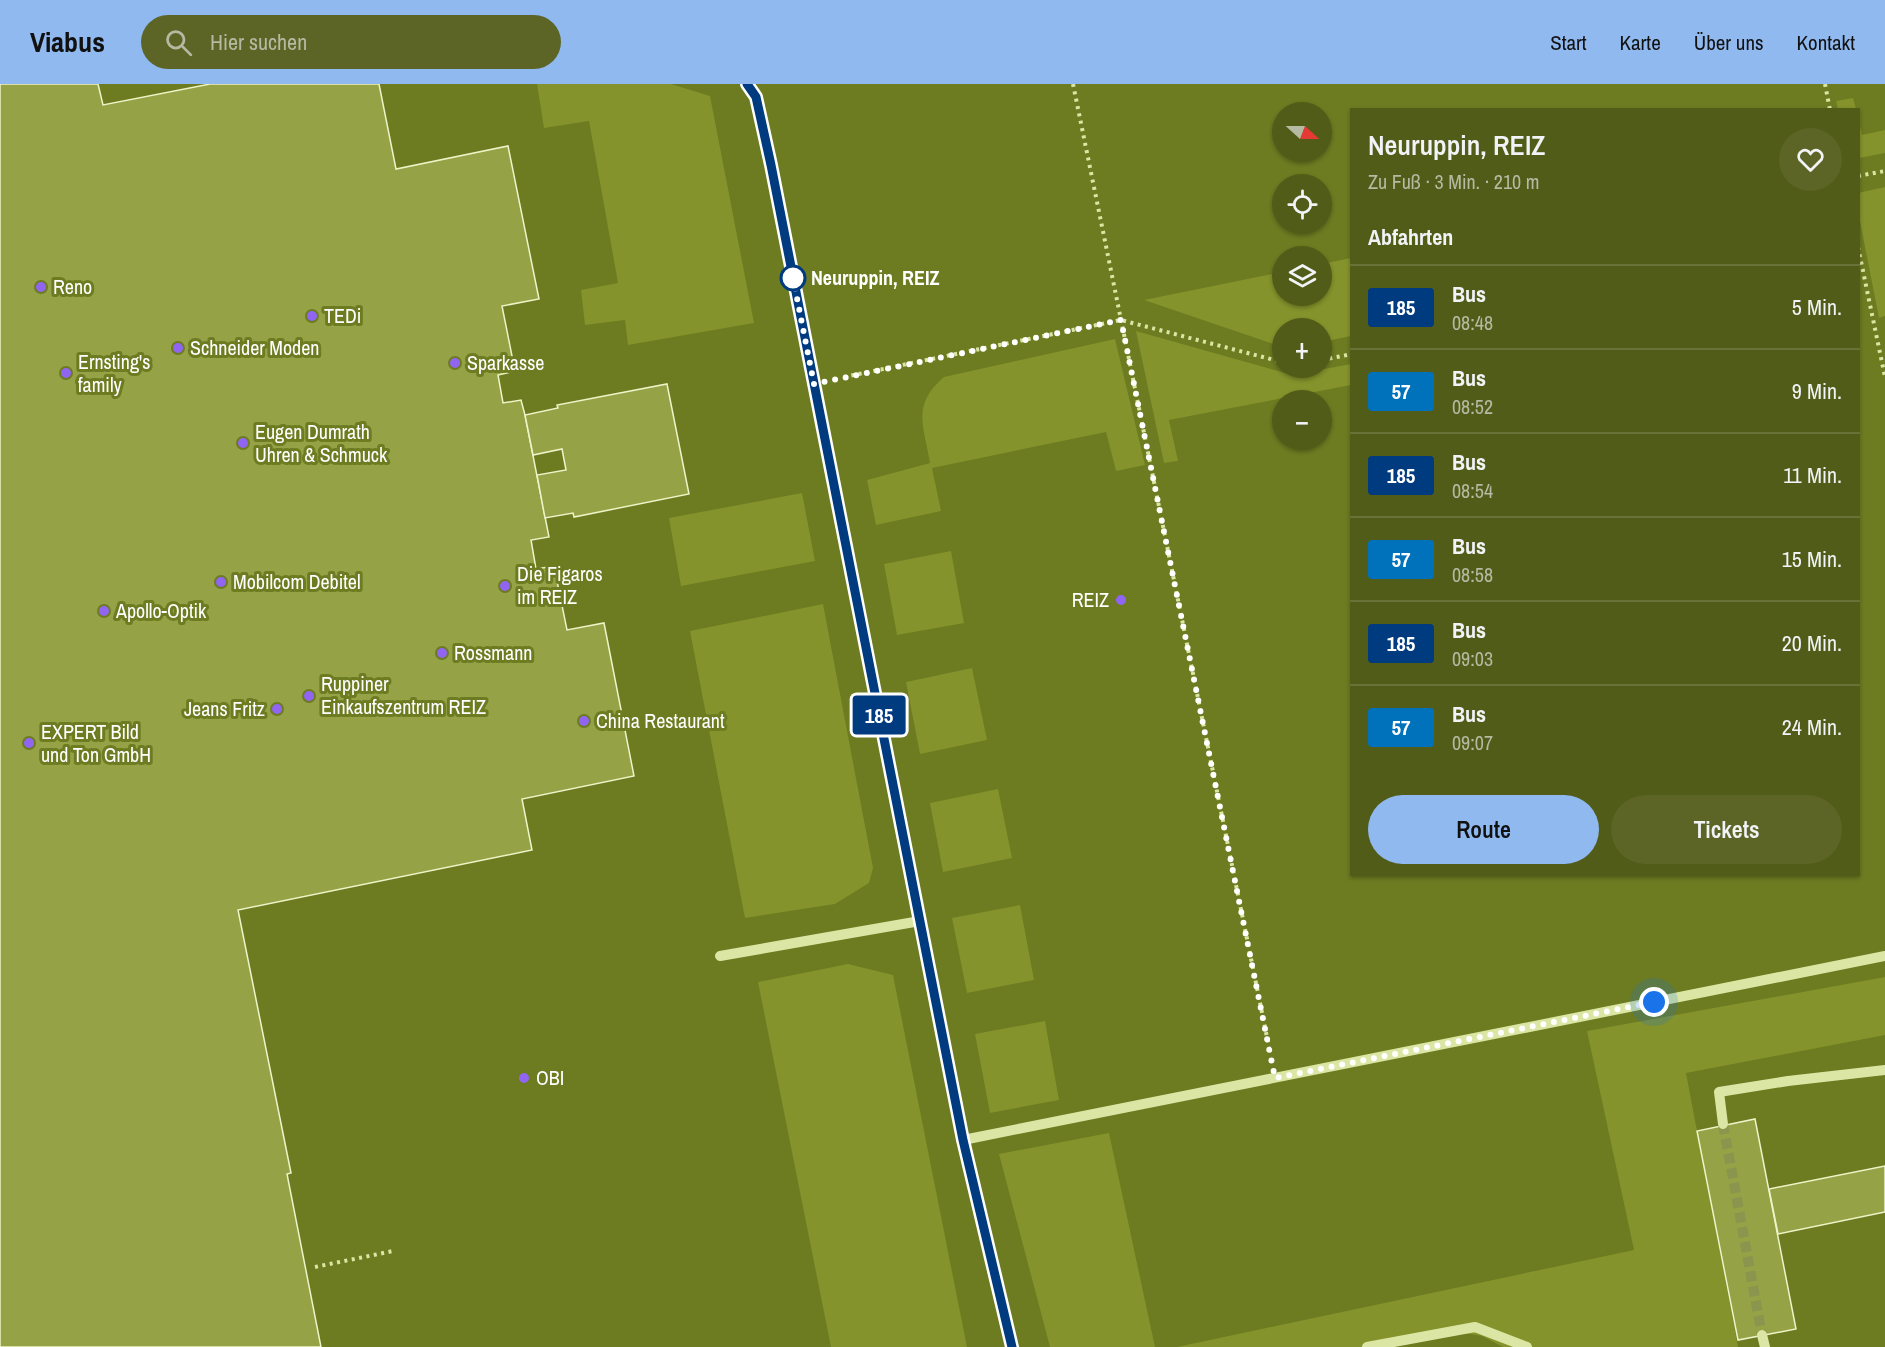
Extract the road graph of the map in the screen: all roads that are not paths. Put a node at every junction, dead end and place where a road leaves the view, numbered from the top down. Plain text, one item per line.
1 (747, 84) edge
2 (920, 921) junction
3 (720, 956) dead end
4 (1885, 956) edge
5 (1885, 1070) edge
6 (1723, 1124) tunnel mouth
7 (963, 1140) junction
8 (1762, 1335) tunnel mouth
9 (1012, 1347) edge
10 (1367, 1347) edge
11 (1527, 1347) edge
12 (1765, 1347) edge

1 - 2 street
2 - 3 street
2 - 7 street
4 - 7 street
5 - 6 street
7 - 9 street
8 - 12 street
10 - 11 street

